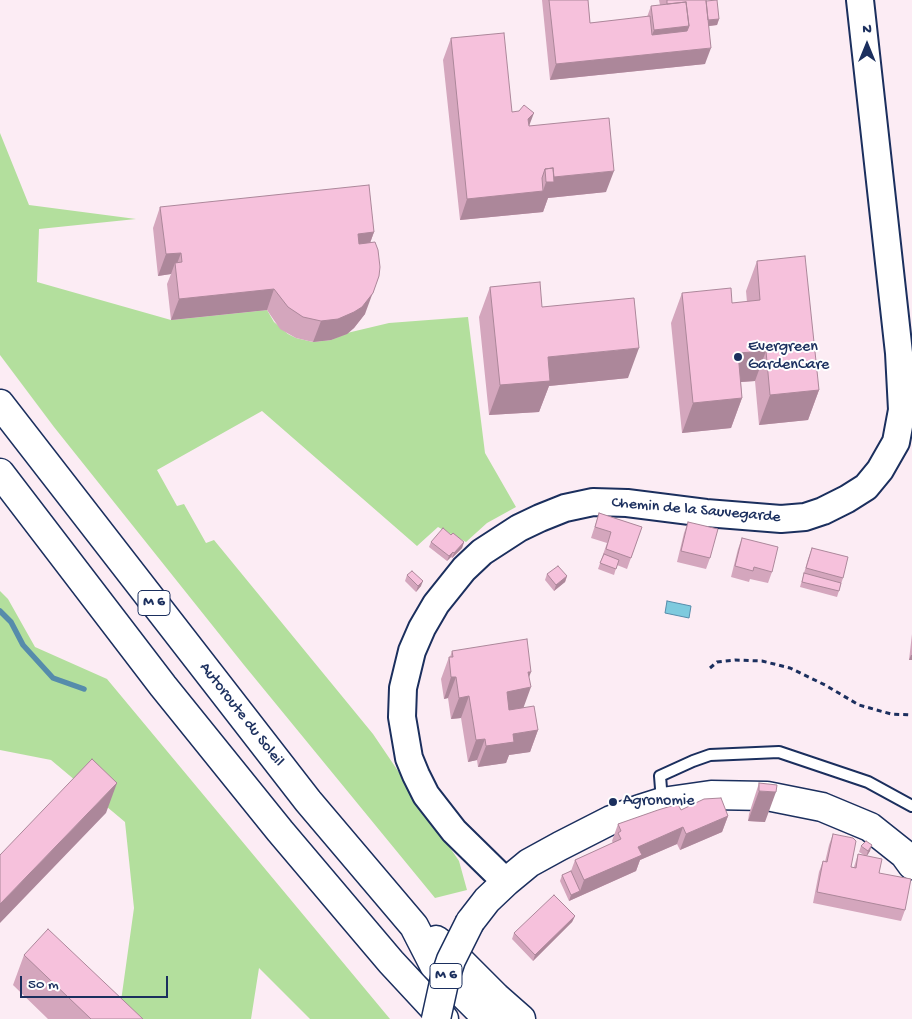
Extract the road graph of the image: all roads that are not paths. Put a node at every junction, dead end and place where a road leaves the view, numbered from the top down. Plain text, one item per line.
1 (860, 0) edge
2 (0, 404) edge
3 (0, 473) edge
4 (662, 802) junction
5 (912, 806) edge
6 (912, 865) edge
7 (506, 882) junction
8 (414, 926) junction
9 (436, 1019) edge
10 (444, 1019) edge
11 (488, 1019) edge
12 (521, 1019) edge

1 - 7 street, Chemin de la Sauvegarde
2 - 8 main road, Autoroute du Soleil / M 6
3 - 10 main road, M 6
4 - 5 lane
4 - 6 main road
4 - 7 main road
7 - 9 main road, bridge
8 - 11 main road, Autoroute du Soleil / M 6
8 - 12 main road

